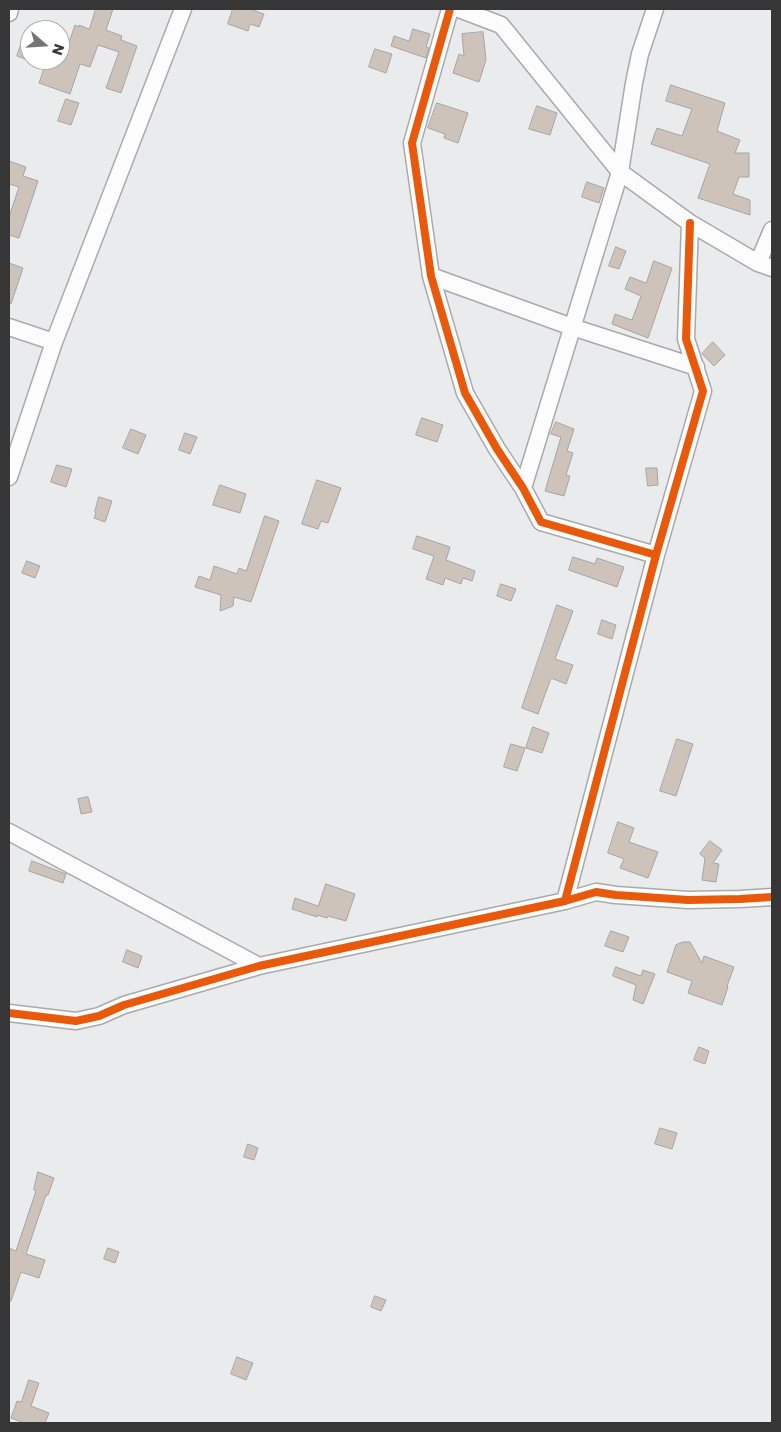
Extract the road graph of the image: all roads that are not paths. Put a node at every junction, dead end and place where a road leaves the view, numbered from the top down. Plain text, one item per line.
1 (10, 9) edge
2 (183, 9) edge
3 (450, 9) edge
4 (459, 9) edge
5 (655, 9) edge
6 (9, 13) edge
7 (620, 172) junction
8 (690, 223) junction
9 (772, 230) edge
10 (765, 266) edge
11 (431, 276) junction
12 (9, 327) edge
13 (572, 327) junction
14 (54, 342) junction
15 (696, 367) junction
16 (9, 477) edge
17 (523, 488) junction
18 (656, 555) junction
19 (9, 832) edge
20 (772, 897) edge
21 (565, 901) junction
22 (259, 966) junction
23 (9, 1013) edge

1 - 6 street
2 - 14 street
3 - 11 street
4 - 7 street
5 - 7 street
7 - 8 street
7 - 13 street
8 - 10 street
8 - 15 street
9 - 10 street
11 - 13 street
11 - 17 street
12 - 14 street
13 - 15 street
13 - 17 street
14 - 16 street
15 - 18 street
17 - 18 street
18 - 21 street
19 - 22 street
20 - 21 street
21 - 22 street
22 - 23 street

